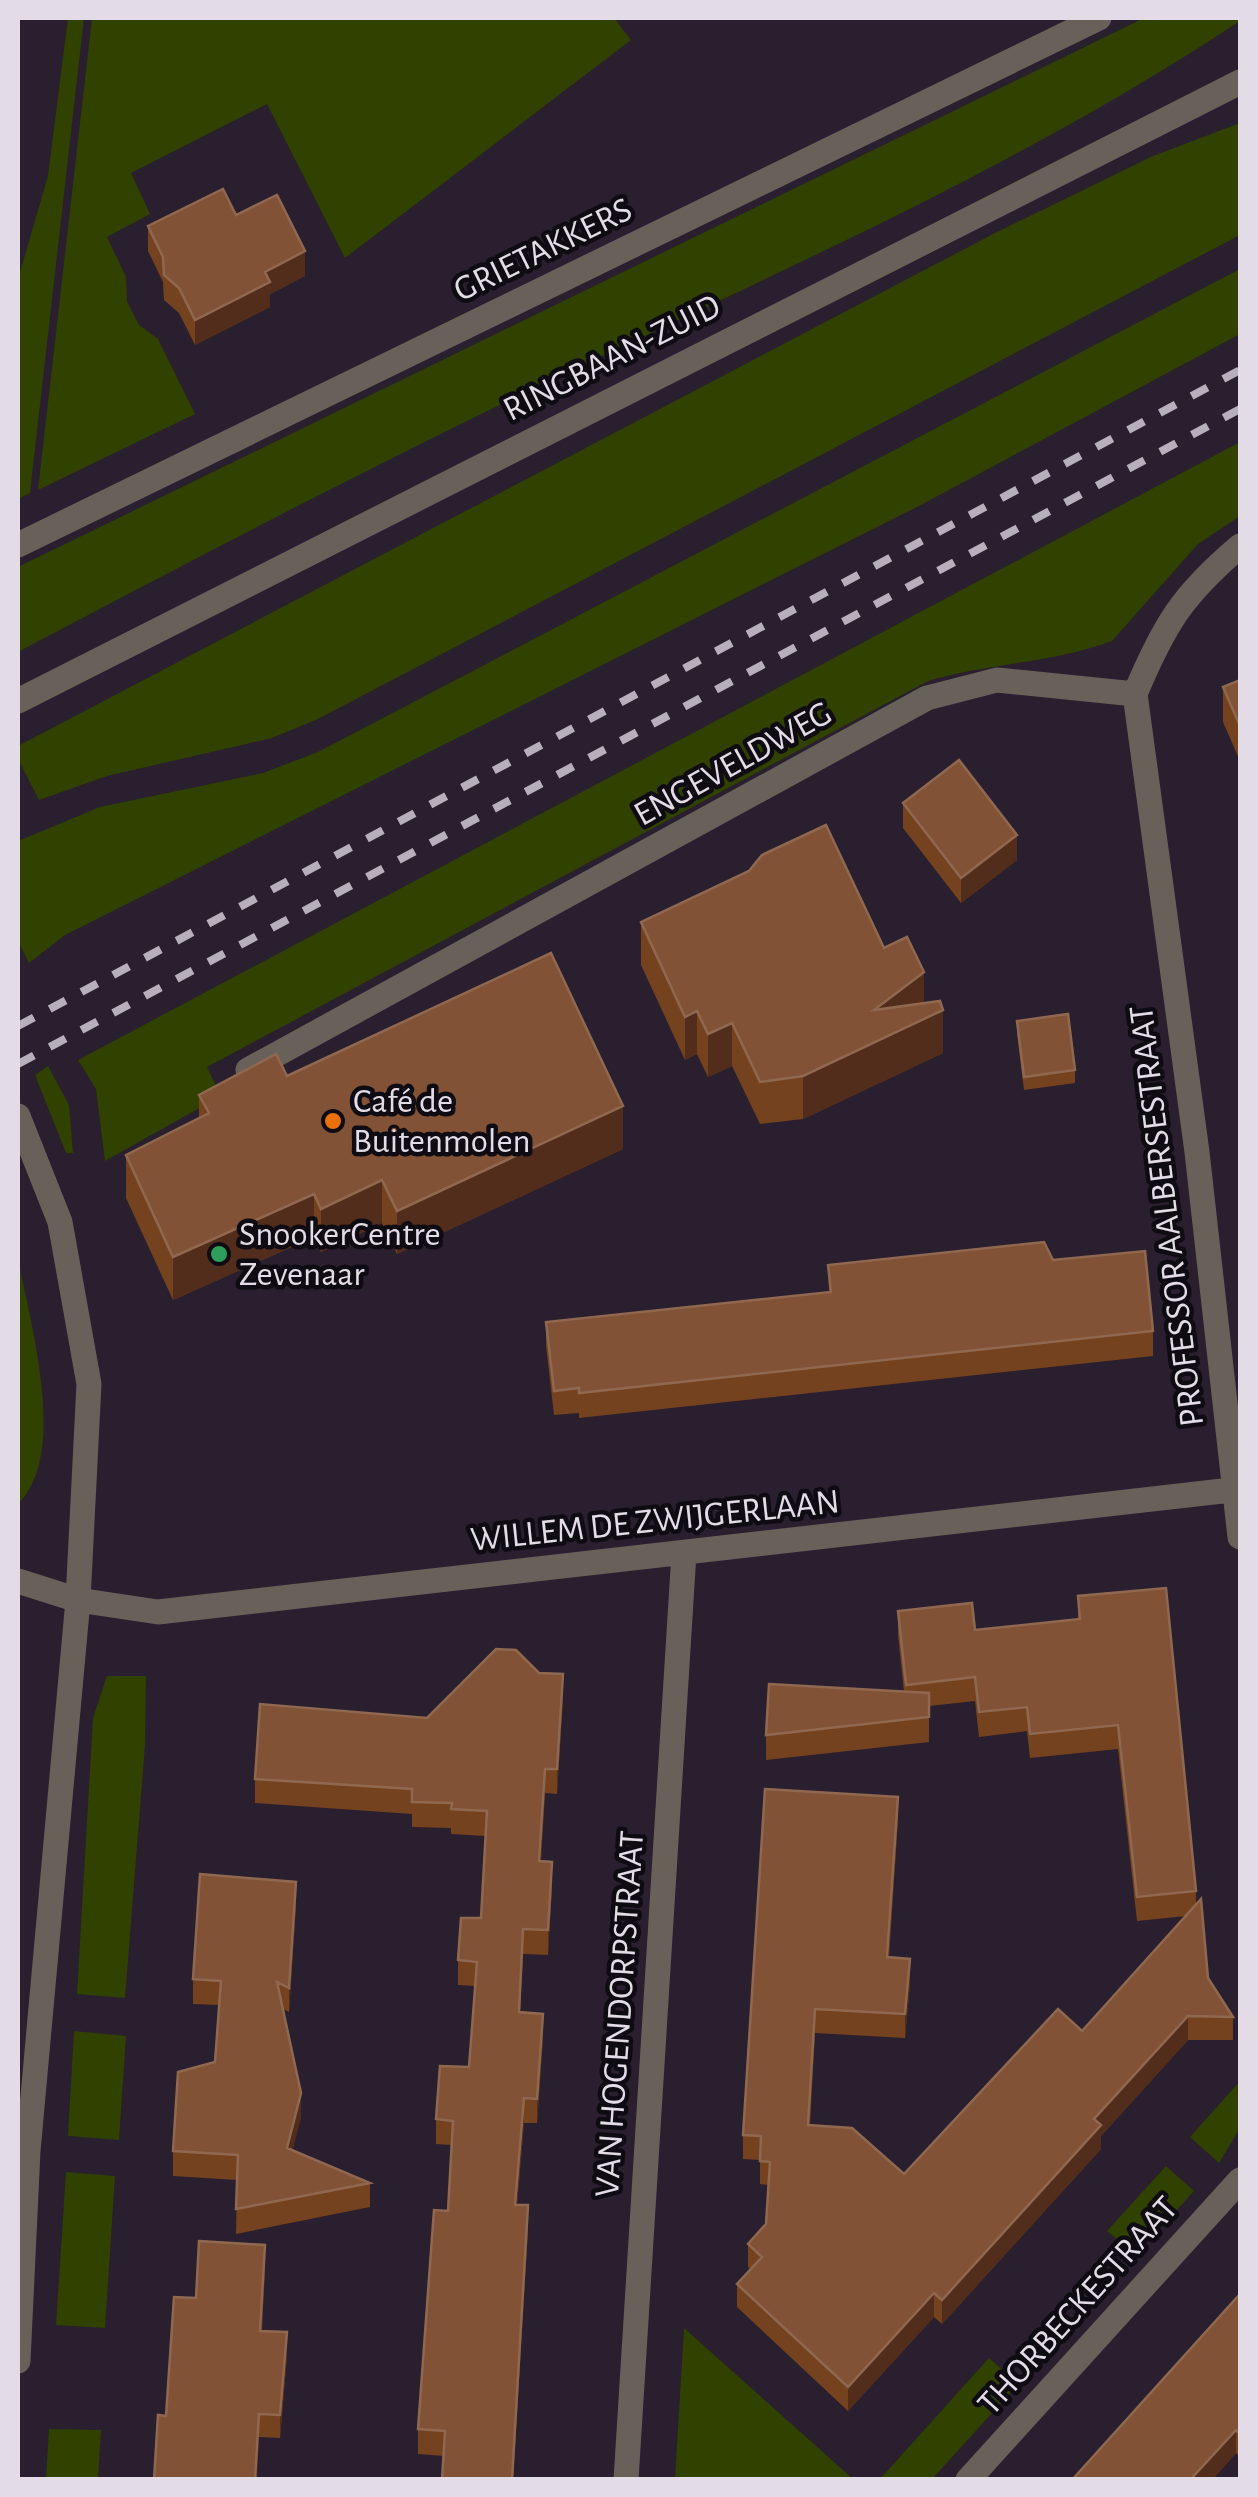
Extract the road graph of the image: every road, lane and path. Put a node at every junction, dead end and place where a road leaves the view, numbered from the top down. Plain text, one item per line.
1 (1100, 18) edge
2 (1240, 82) edge
3 (18, 545) edge
4 (1240, 546) edge
5 (1135, 694) junction
6 (18, 701) edge
7 (226, 1082) edge
8 (18, 1116) edge
9 (1238, 1490) edge
10 (1240, 1537) edge
11 (684, 1553) junction
12 (18, 1582) edge
13 (78, 1600) junction
14 (26, 2080) edge
15 (1240, 2180) edge
16 (18, 2361) edge
17 (626, 2480) edge
18 (968, 2480) edge

1 - 3 street, GRIETAKKERS
2 - 6 street, RINGBAAN-ZUID
4 - 5 street
5 - 7 street, ENGEVELDWEG
5 - 9 street, PROFESSOR AALBERSESTRAAT
8 - 13 street
9 - 10 street
9 - 11 street, WILLEM DE ZWIJGERLAAN
11 - 13 street, WILLEM DE ZWIJGERLAAN
11 - 17 street, VAN HOGENDORPSTRAAT
12 - 13 street, WILLEM DE ZWIJGERLAAN
13 - 14 street
14 - 16 street
15 - 18 street, THORBECKESTRAAT

